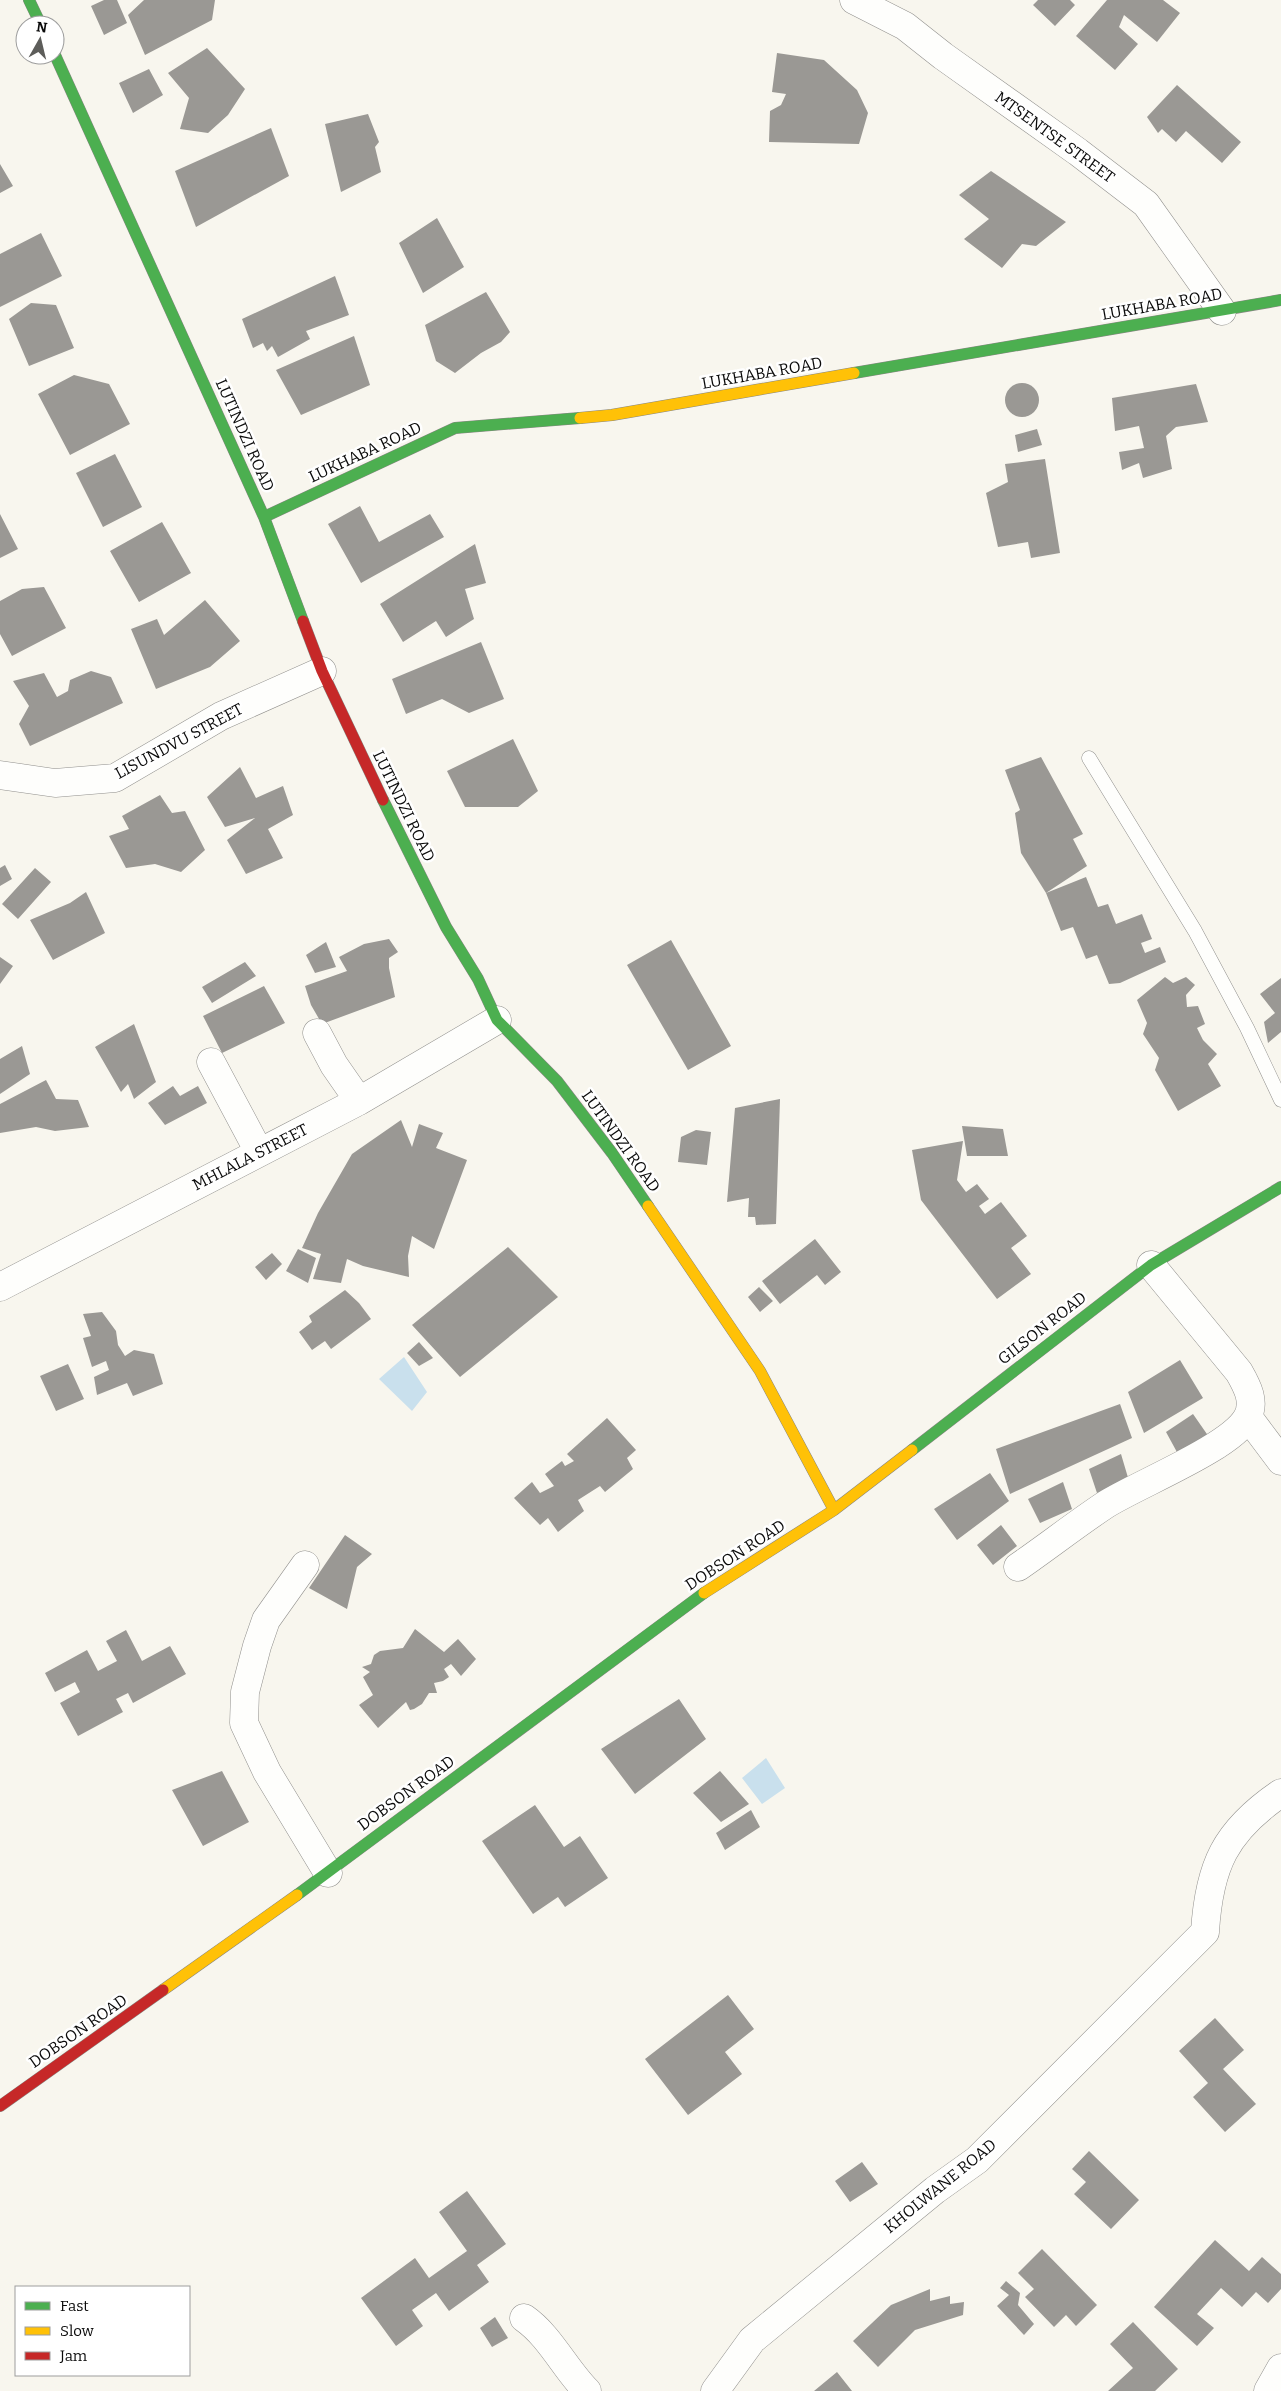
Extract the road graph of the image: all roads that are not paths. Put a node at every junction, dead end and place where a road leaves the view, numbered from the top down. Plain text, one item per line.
1 (30, 0) edge
2 (854, 0) edge
3 (37, 15) edge
4 (60, 65) edge
5 (1281, 300) edge
6 (1222, 311) junction
7 (264, 517) junction
8 (322, 671) junction
9 (1089, 758) dead end
10 (0, 776) edge
11 (497, 1020) junction
12 (317, 1033) dead end
13 (211, 1062) dead end
14 (1281, 1100) edge
15 (360, 1101) junction
16 (259, 1152) junction
17 (1281, 1187) edge
18 (1152, 1264) junction
19 (0, 1288) edge
20 (1248, 1417) junction
21 (1281, 1461) edge
22 (834, 1510) junction
23 (305, 1565) dead end
24 (1018, 1567) dead end
25 (1281, 1793) edge
26 (328, 1873) junction
27 (0, 2106) edge
28 (524, 2318) dead end
29 (1281, 2368) edge
30 (587, 2391) edge
31 (715, 2391) edge
32 (1268, 2391) edge

1 - 3 street
2 - 6 street, MTSENTSE STREET
4 - 7 street, LUTINDZI ROAD
5 - 6 street, LUKHABA ROAD
6 - 7 street, LUKHABA ROAD
7 - 8 street, LUTINDZI ROAD
8 - 10 street, LISUNDVU STREET
8 - 11 street, LUTINDZI ROAD
9 - 14 lane
11 - 15 street, MHLALA STREET
11 - 22 street, LUTINDZI ROAD
12 - 15 street
13 - 16 street
15 - 16 street, MHLALA STREET
16 - 19 street, MHLALA STREET
17 - 18 street, GILSON ROAD
18 - 20 street
18 - 22 street, GILSON ROAD
20 - 21 street
20 - 24 street
22 - 26 street, DOBSON ROAD
23 - 26 street
25 - 31 street, KHOLWANE ROAD
26 - 27 street, DOBSON ROAD
28 - 30 street
29 - 32 street

